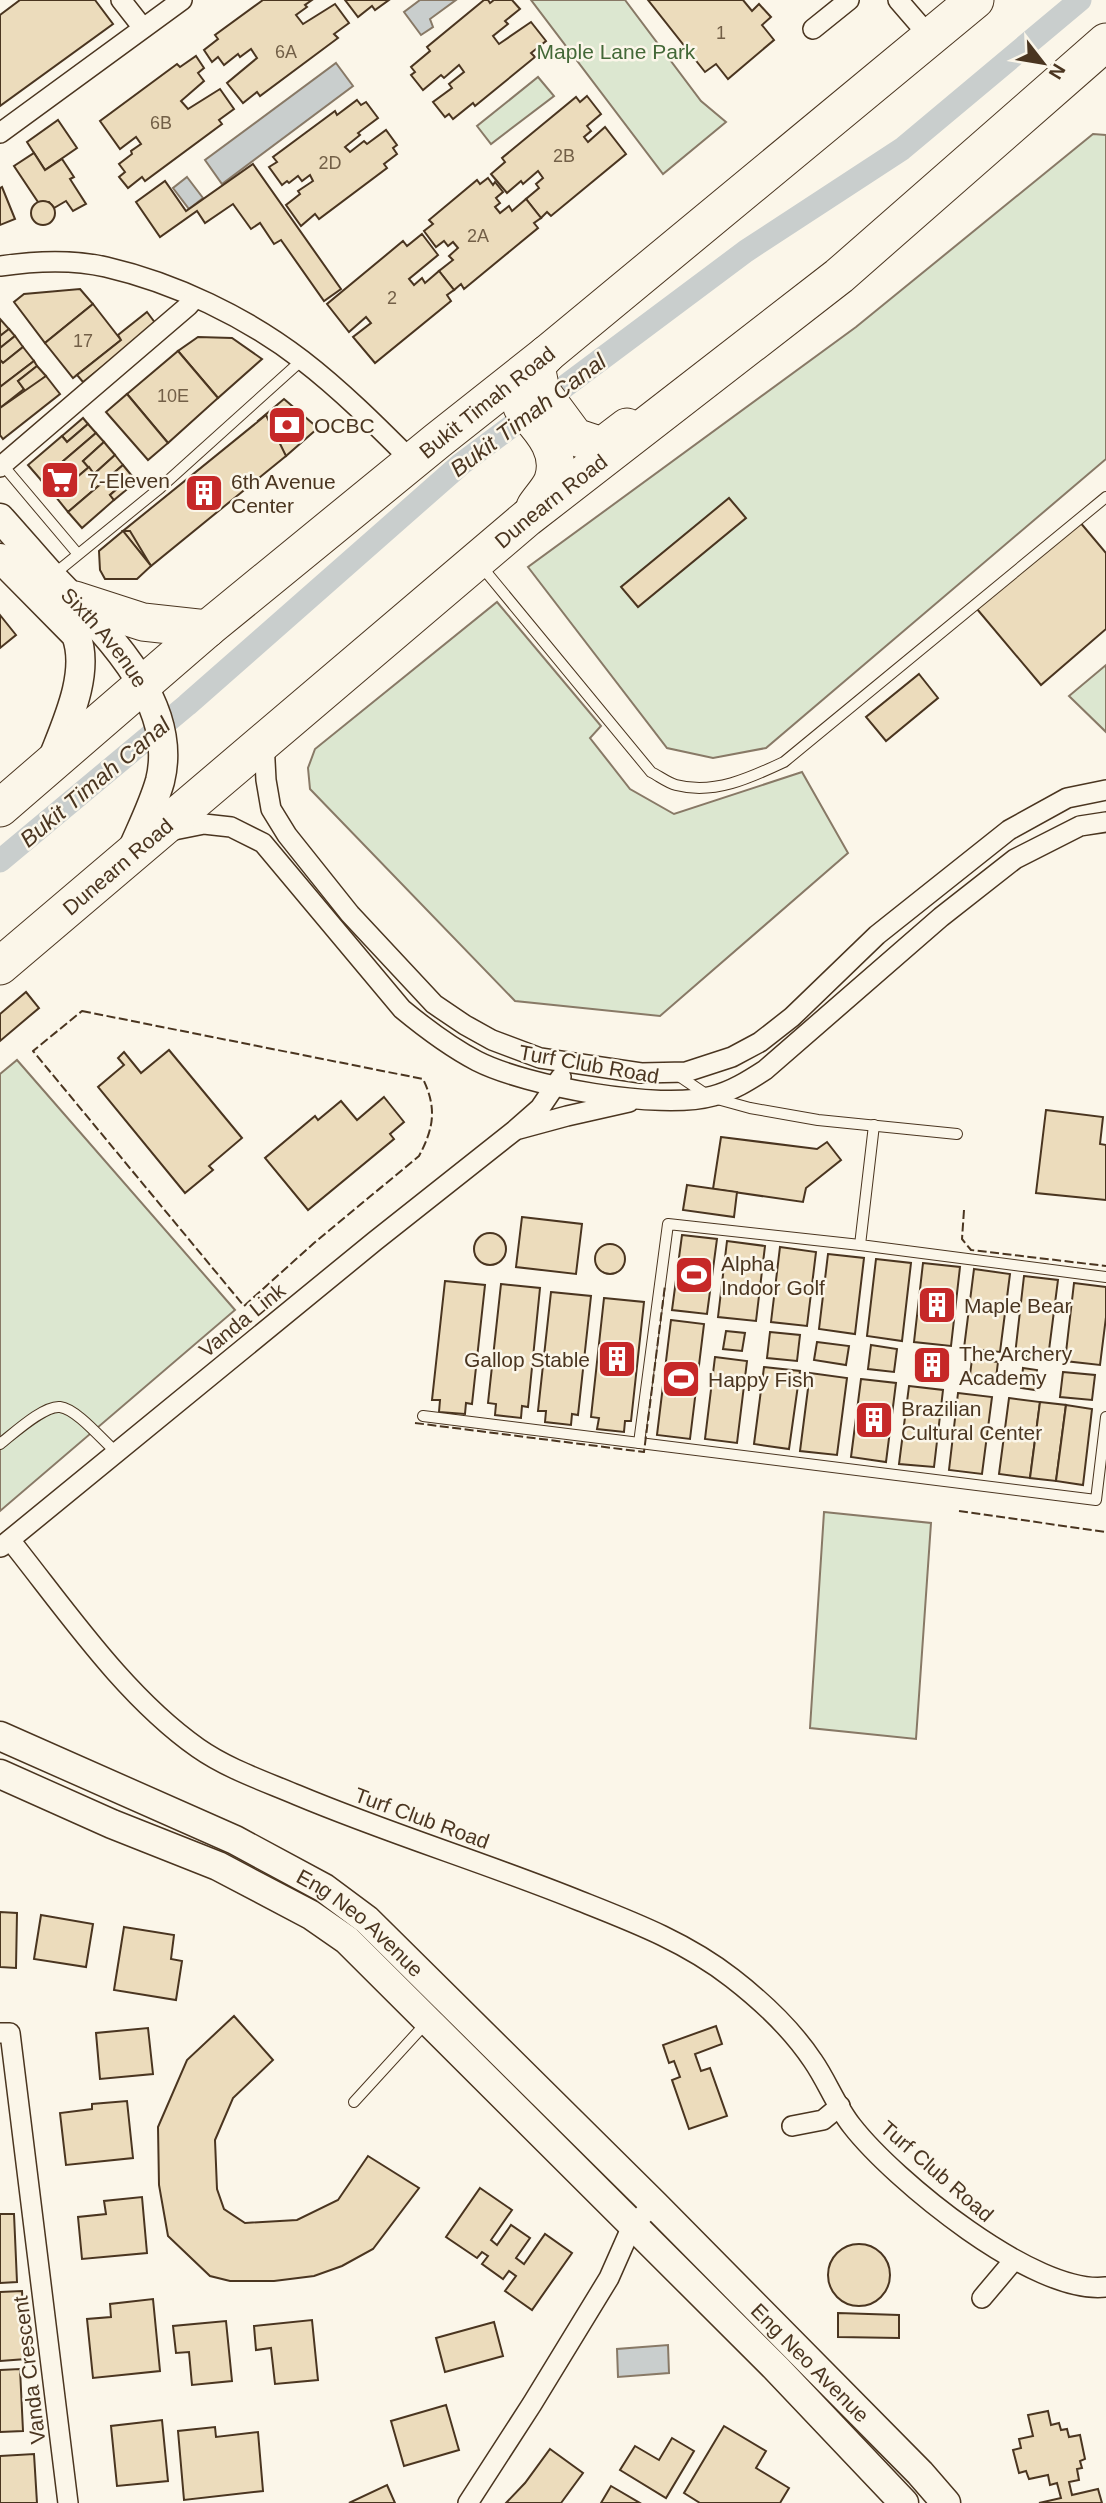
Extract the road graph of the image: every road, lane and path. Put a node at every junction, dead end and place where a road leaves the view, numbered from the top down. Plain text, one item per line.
1 (121, 0) edge
2 (182, 0) edge
3 (849, 0) edge
4 (898, 0) edge
5 (975, 0) edge
6 (143, 28) junction
7 (813, 29) dead end
8 (930, 37) junction
9 (1106, 42) edge
10 (0, 133) edge
11 (0, 266) edge
12 (839, 276) junction
13 (195, 298) junction
14 (547, 354) junction
15 (302, 360) junction
16 (531, 399) junction
17 (474, 411) junction
18 (557, 431) junction
19 (412, 461) junction
20 (1, 465) edge
21 (1106, 497) edge
22 (0, 518) edge
23 (527, 518) junction
24 (77, 553) junction
25 (0, 558) edge
26 (477, 561) junction
27 (53, 589) junction
28 (207, 629) junction
29 (148, 699) junction
30 (264, 742) junction
31 (51, 763) junction
32 (1106, 790) edge
33 (8, 795) edge
34 (1106, 822) edge
35 (158, 834) junction
36 (129, 858) junction
37 (0, 967) edge
38 (568, 1064) junction
39 (676, 1074) junction
40 (556, 1085) junction
41 (710, 1097) junction
42 (637, 1100) junction
43 (874, 1125) junction
44 (514, 1131) junction
45 (957, 1134) dead end
46 (860, 1245) junction
47 (1106, 1277) edge
48 (423, 1416) dead end
49 (1106, 1418) edge
50 (639, 1443) junction
51 (0, 1444) edge
52 (116, 1452) junction
53 (5, 1544) edge
54 (0, 1736) edge
55 (0, 1774) edge
56 (449, 2001) junction
57 (428, 2022) junction
58 (0, 2033) edge
59 (354, 2102) dead end
60 (840, 2106) junction
61 (792, 2126) dead end
62 (663, 2213) junction
63 (640, 2234) junction
64 (1014, 2260) junction
65 (1106, 2287) edge
66 (982, 2298) dead end
67 (68, 2503) edge
68 (468, 2503) edge
69 (904, 2503) edge
70 (946, 2503) edge

1 - 6 street
2 - 6 street
3 - 7 street
4 - 8 street
5 - 8 highway, Bukit Timah Road
6 - 10 street
8 - 14 highway, Bukit Timah Road
9 - 12 highway, Dunearn Road
11 - 13 street
12 - 18 highway
12 - 23 highway, Dunearn Road
13 - 15 street
13 - 20 street
14 - 16 highway
14 - 17 highway, Bukit Timah Road
15 - 19 street
15 - 24 lane
16 - 17 highway
16 - 18 highway
17 - 19 highway, Bukit Timah Road
18 - 23 highway
19 - 28 highway, Bukit Timah Road
20 - 24 lane
21 - 26 lane
22 - 27 main road, Sixth Avenue
23 - 26 highway, Dunearn Road
24 - 27 lane
25 - 27 main road, Sixth Avenue
26 - 30 highway, Dunearn Road
27 - 28 highway
27 - 29 main road, Sixth Avenue
27 - 31 main road, Sixth Avenue
28 - 29 highway, Bukit Timah Road
29 - 31 highway, Bukit Timah Road
29 - 36 main road, Sixth Avenue
30 - 35 highway, Dunearn Road
30 - 38 street, Turf Club Road
31 - 33 highway, Bukit Timah Road
32 - 39 street, Turf Club Road
34 - 41 street, Turf Club Road
35 - 36 highway, Dunearn Road
35 - 40 street, Turf Club Road
36 - 37 highway, Dunearn Road
38 - 39 street, Turf Club Road
38 - 40 street, Vanda Link
39 - 41 lane
40 - 42 street, Turf Club Road
40 - 44 street, Vanda Link
41 - 42 street, Turf Club Road
41 - 43 lane
42 - 44 street, Vanda Link
43 - 45 lane
43 - 46 lane
44 - 52 street, Vanda Link
46 - 47 lane
46 - 50 lane
48 - 50 lane
49 - 50 lane
51 - 52 lane
52 - 53 street, Vanda Link
53 - 60 street, Turf Club Road
54 - 56 main road, Eng Neo Avenue
55 - 57 main road, Eng Neo Avenue
56 - 57 street
56 - 62 main road, Eng Neo Avenue
57 - 59 lane
57 - 63 main road, Eng Neo Avenue
58 - 67 street, Vanda Crescent
60 - 61 street
60 - 64 street, Turf Club Road
62 - 63 street
62 - 70 main road, Eng Neo Avenue
63 - 68 street
63 - 69 main road, Eng Neo Avenue
64 - 65 street, Turf Club Road
64 - 66 street

